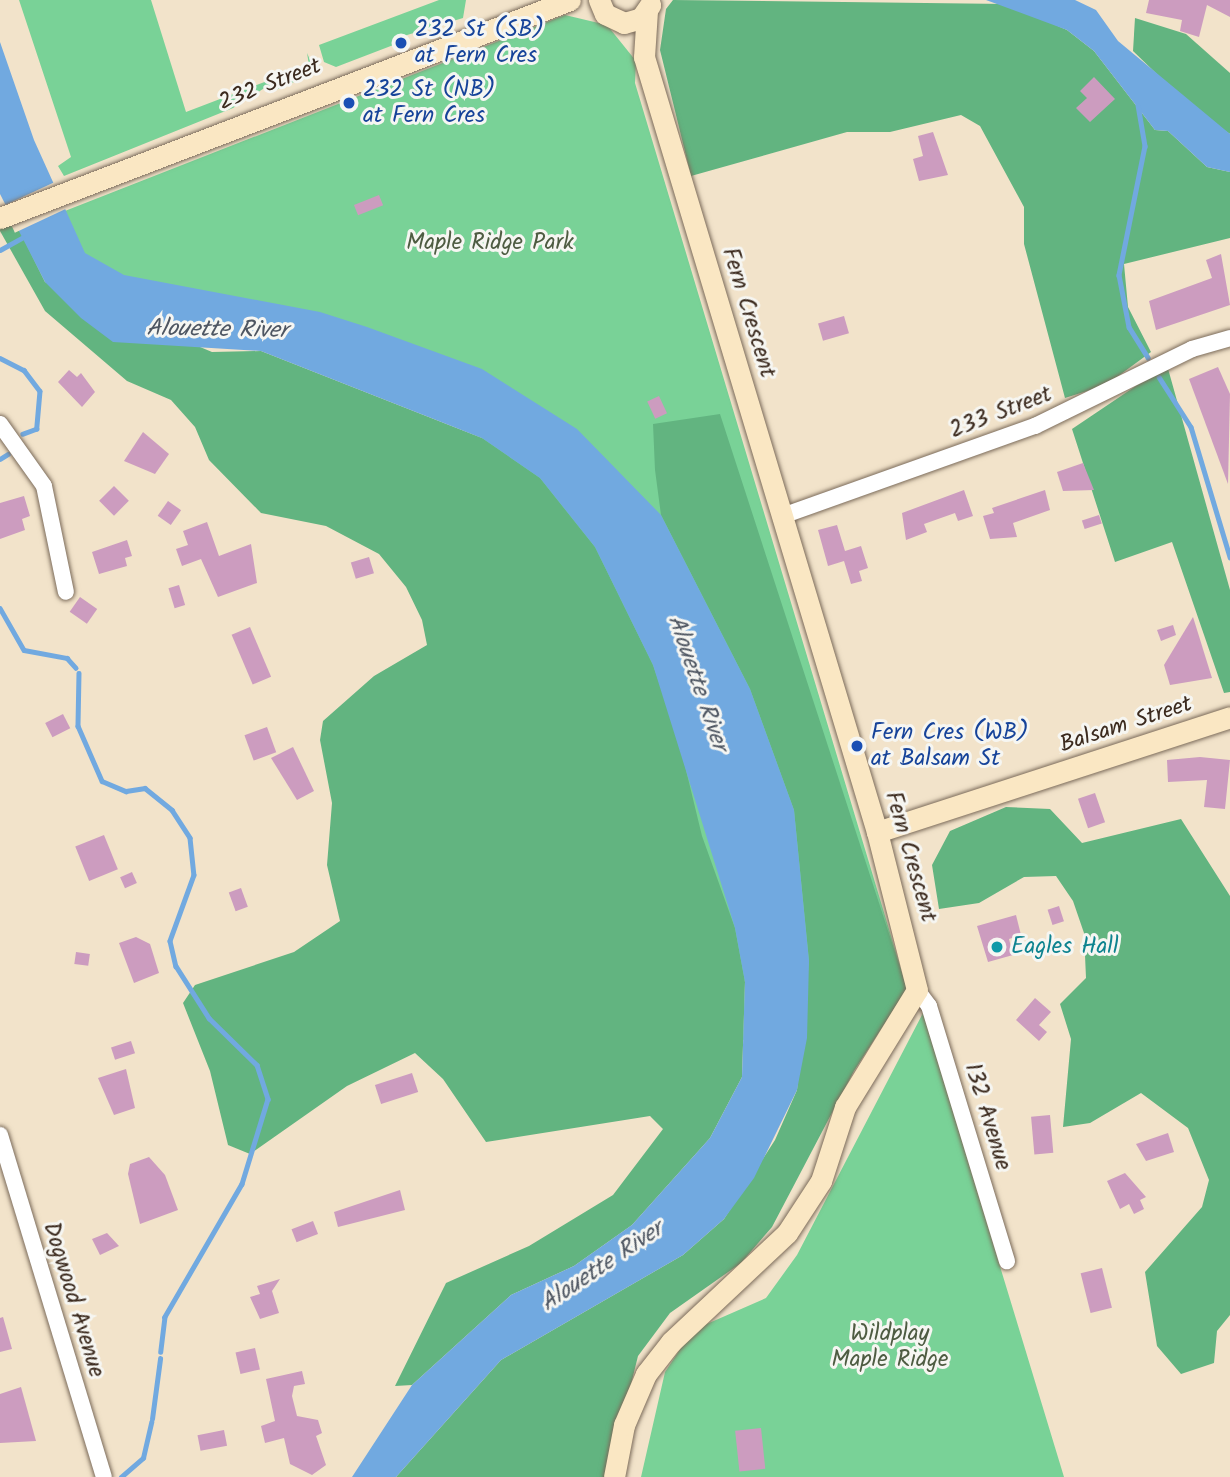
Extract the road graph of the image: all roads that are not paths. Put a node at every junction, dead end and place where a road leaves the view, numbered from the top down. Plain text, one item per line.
1 (565, 2) edge
2 (650, 6) edge
3 (606, 12) edge
4 (644, 57) junction
5 (0, 218) edge
6 (1230, 338) edge
7 (0, 424) edge
8 (782, 516) junction
9 (66, 592) dead end
10 (1230, 717) edge
11 (877, 832) junction
12 (918, 990) junction
13 (0, 1135) edge
14 (1007, 1261) dead end
15 (104, 1477) edge
16 (614, 1477) edge

1 - 3 street, 232 Street
1 - 5 street, 232 Street
2 - 3 street
2 - 4 street, Fern Crescent
3 - 4 street, Fern Crescent
4 - 8 street, Fern Crescent
6 - 8 street, 233 Street
7 - 9 street
8 - 11 street, Fern Crescent
10 - 11 street, Balsam Street
11 - 12 street, Fern Crescent
12 - 14 street, 132 Avenue
12 - 16 street
13 - 15 street, Dogwood Avenue

